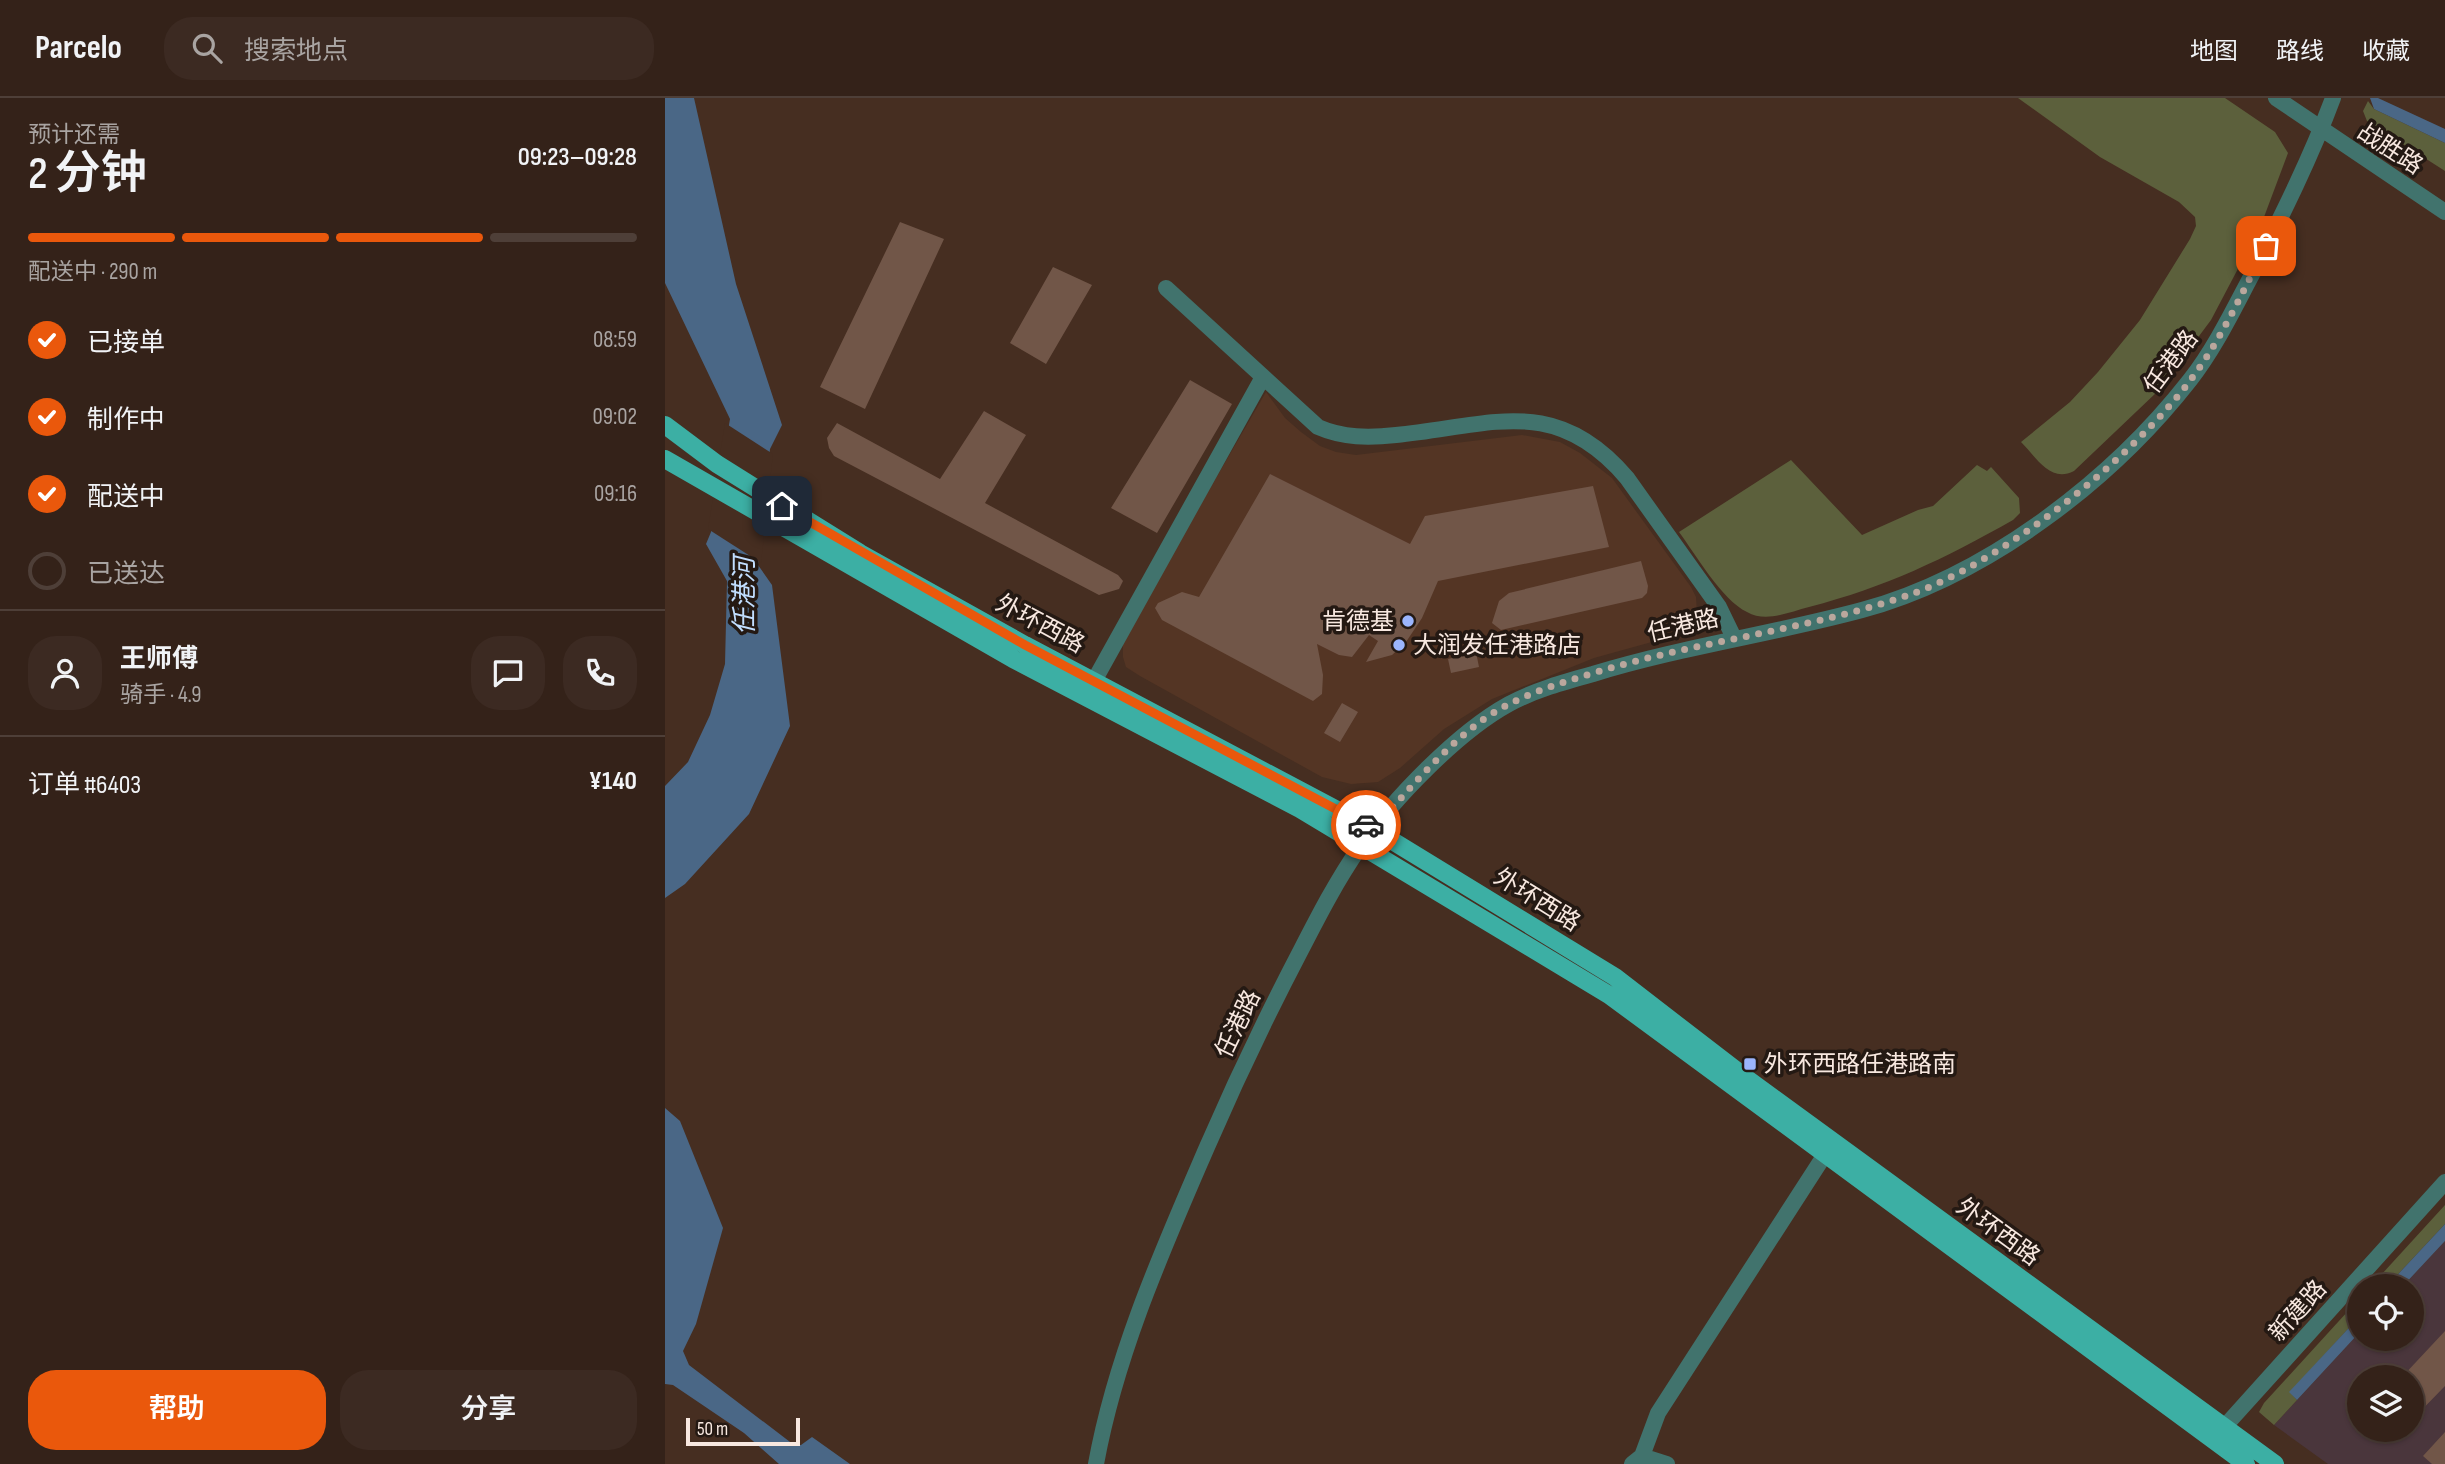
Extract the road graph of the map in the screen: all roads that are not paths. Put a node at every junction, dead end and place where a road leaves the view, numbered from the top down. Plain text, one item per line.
1 (2276, 98) edge
2 (2333, 98) edge
3 (2321, 131) junction
4 (2445, 212) edge
5 (1165, 288) dead end
6 (1263, 377) junction
7 (665, 425) edge
8 (665, 438) edge
9 (665, 450) edge
10 (665, 459) edge
11 (717, 464) junction
12 (712, 484) junction
13 (1734, 638) junction
14 (1094, 681) junction
15 (1373, 829) junction
16 (1361, 846) junction
17 (1824, 1156) junction
18 (2445, 1182) edge
19 (2218, 1433) junction
20 (1637, 1460) edge
21 (1096, 1464) edge
22 (1667, 1464) edge
23 (2246, 1464) edge
24 (2275, 1464) edge

1 - 3 street, 战胜路
2 - 3 street, 任港路
3 - 4 street, 战胜路
3 - 13 street, 任港路
5 - 6 street
6 - 13 street
6 - 14 street
7 - 11 main road, 外环西路
8 - 11 main road, 外环西路
9 - 12 main road, 外环西路
10 - 12 main road, 外环西路
11 - 14 main road, 外环西路
12 - 16 main road, 外环西路
13 - 15 street, 任港路
14 - 15 main road, 外环西路
15 - 16 street, 任港路
15 - 19 main road, 外环西路
16 - 17 main road, 外环西路
16 - 21 street, 任港路
17 - 19 main road, 外环西路
17 - 20 street
18 - 19 street, 新建路
19 - 23 main road, 外环西路
19 - 24 main road, 外环西路
20 - 22 street

